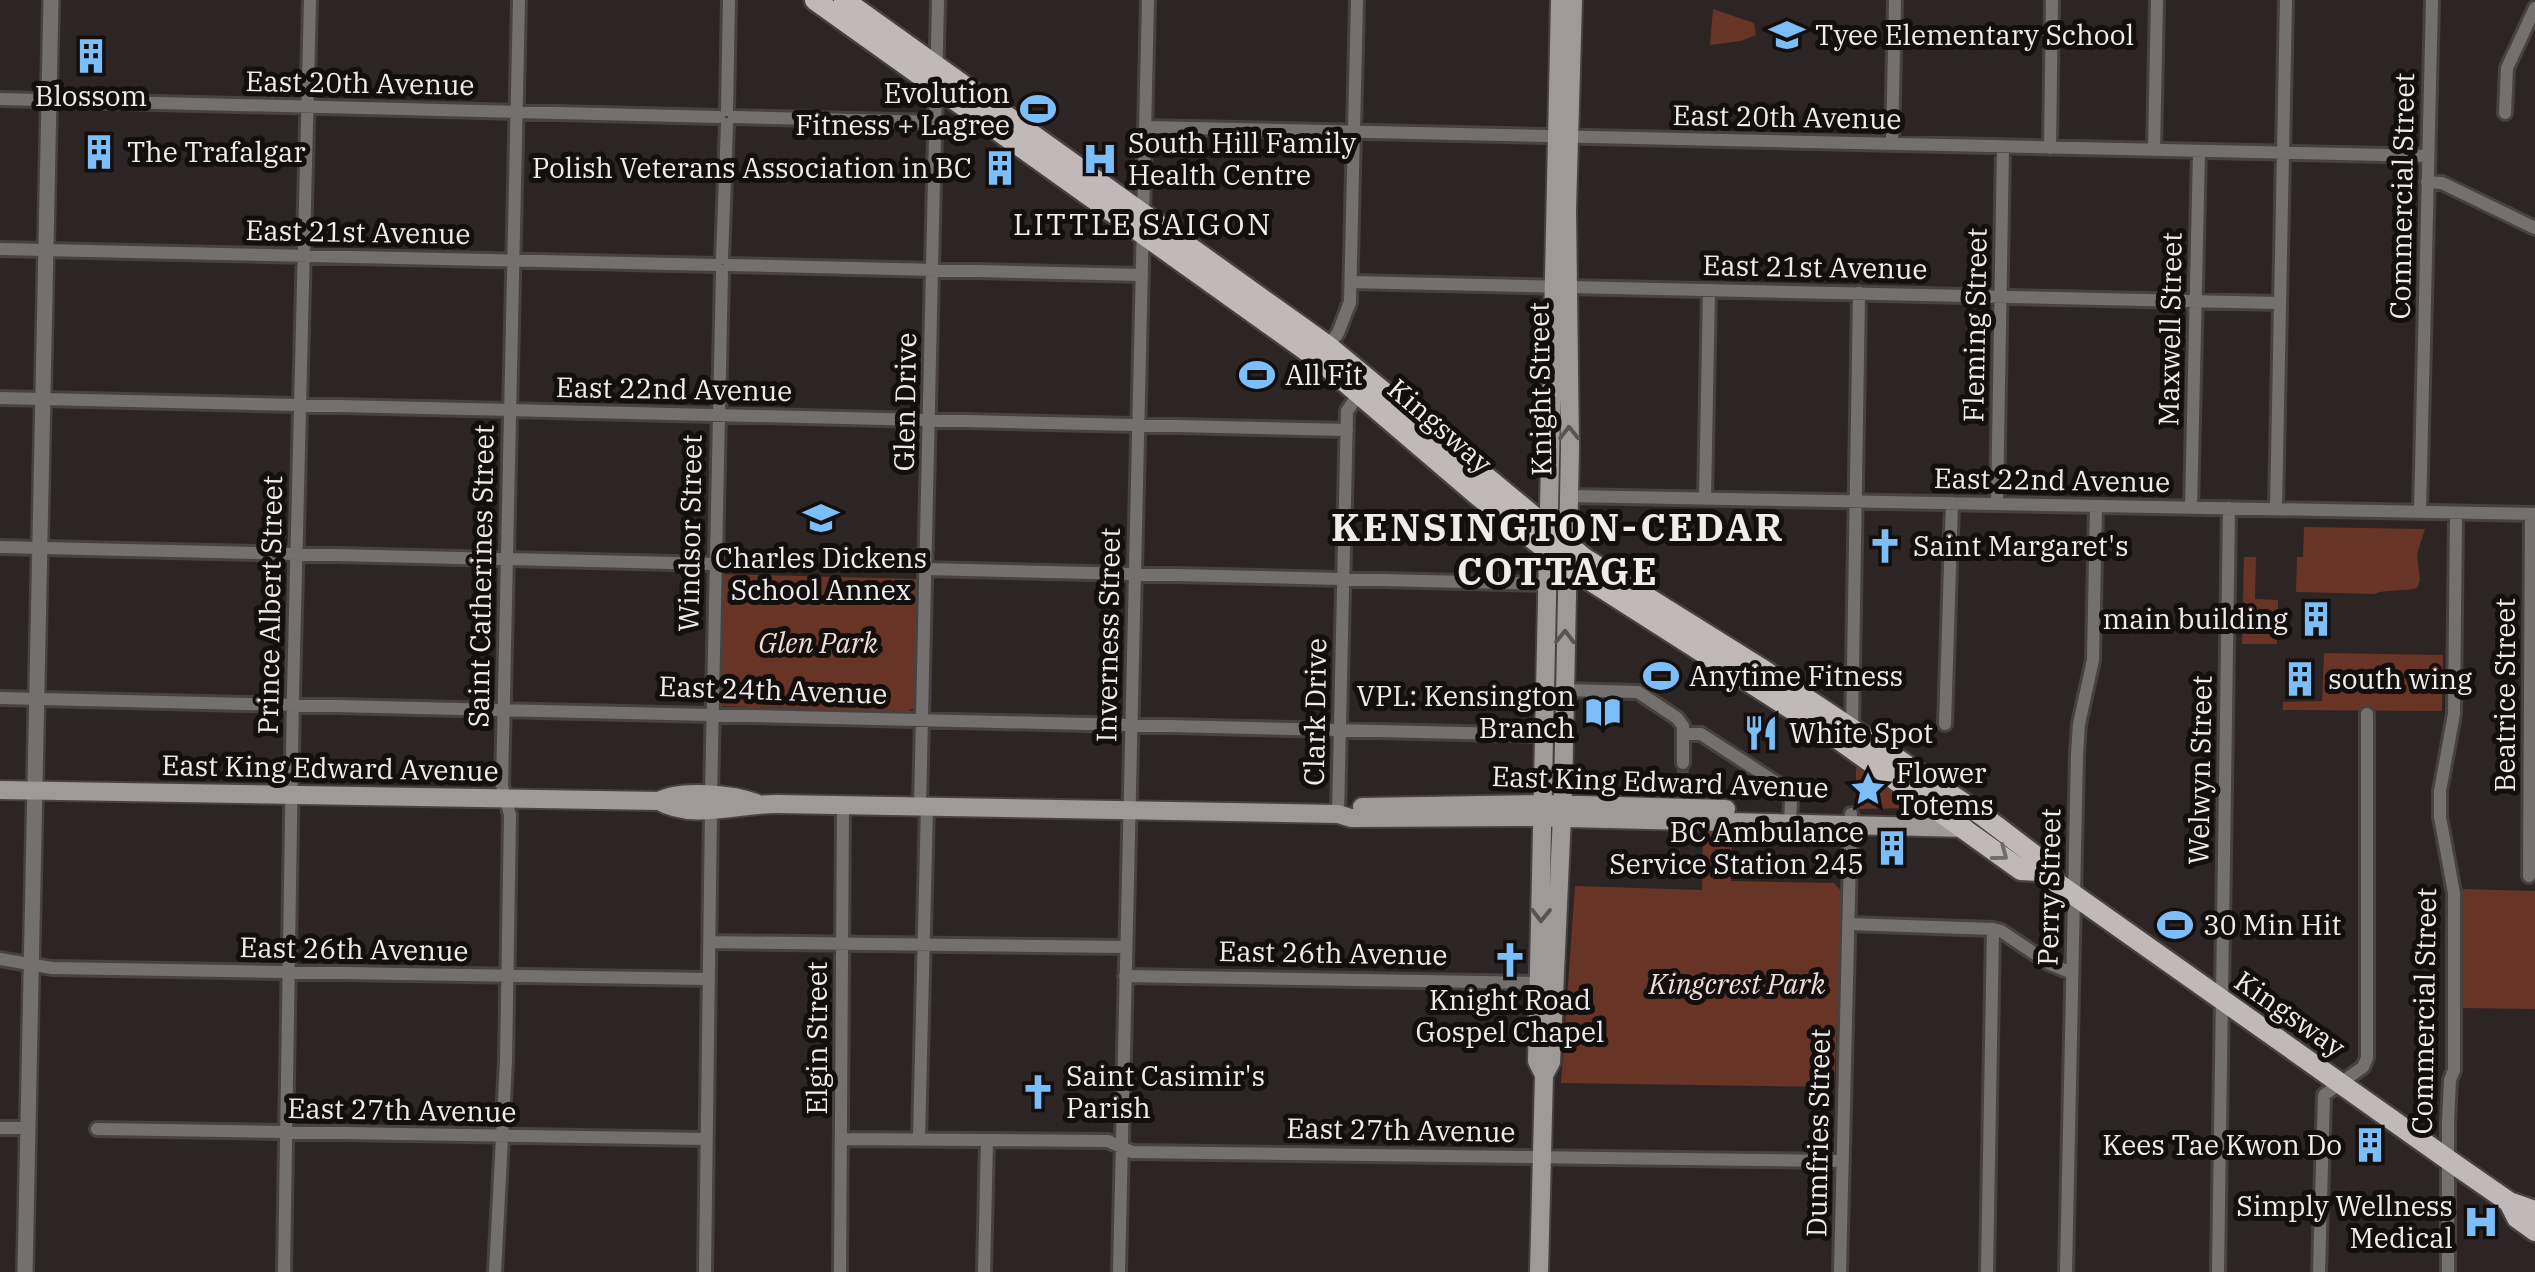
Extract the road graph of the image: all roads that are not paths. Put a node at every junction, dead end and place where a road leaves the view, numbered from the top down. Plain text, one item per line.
1 (51, 0) edge
2 (310, 0) edge
3 (519, 0) edge
4 (729, 0) edge
5 (815, 0) edge
6 (844, 0) edge
7 (938, 0) edge
8 (1148, 0) edge
9 (1356, 0) edge
10 (1560, 0) edge
11 (1573, 0) edge
12 (1895, 0) edge
13 (2052, 0) edge
14 (2158, 0) edge
15 (2286, 0) edge
16 (2432, 0) edge
17 (2535, 8) edge
18 (937, 66) junction
19 (938, 88) junction
20 (0, 99) edge
21 (49, 100) junction
22 (308, 106) junction
23 (516, 112) junction
24 (2505, 114) dead end
25 (727, 117) junction
26 (937, 122) junction
27 (1145, 127) junction
28 (1354, 132) junction
29 (1563, 136) junction
30 (1892, 144) junction
31 (2004, 147) junction
32 (2050, 148) junction
33 (2154, 150) junction
34 (2199, 151) junction
35 (2282, 152) junction
36 (2428, 156) junction
37 (2428, 182) junction
38 (1143, 225) junction
39 (2535, 228) edge
40 (0, 249) edge
41 (44, 250) junction
42 (304, 255) junction
43 (513, 261) junction
44 (722, 265) junction
45 (934, 270) junction
46 (1142, 276) junction
47 (1350, 282) junction
48 (1560, 286) junction
49 (1709, 290) junction
50 (1859, 294) junction
51 (2001, 297) junction
52 (2196, 300) junction
53 (2279, 303) junction
54 (1323, 353) junction
55 (1365, 386) junction
56 (0, 398) edge
57 (41, 399) junction
58 (299, 404) junction
59 (510, 410) junction
60 (718, 414) junction
61 (928, 420) junction
62 (1138, 425) junction
63 (1347, 430) junction
64 (1569, 496) junction
65 (1705, 498) junction
66 (1856, 501) junction
67 (1952, 503) junction
68 (1996, 504) junction
69 (2096, 506) junction
70 (2191, 508) junction
71 (2230, 508) junction
72 (2276, 509) junction
73 (2420, 512) junction
74 (2456, 513) junction
75 (2533, 514) edge
76 (0, 548) edge
77 (39, 548) junction
78 (1558, 548) junction
79 (296, 554) junction
80 (508, 559) junction
81 (714, 564) junction
82 (926, 570) junction
83 (1134, 574) junction
84 (1344, 580) junction
85 (1549, 584) junction
86 (1564, 690) junction
87 (0, 698) edge
88 (35, 698) junction
89 (293, 704) junction
90 (503, 708) junction
91 (712, 714) junction
92 (2367, 714) dead end
93 (922, 720) junction
94 (1944, 724) dead end
95 (1131, 725) junction
96 (1340, 729) junction
97 (1683, 734) junction
98 (1546, 735) junction
99 (1852, 738) junction
100 (1682, 762) tunnel mouth
101 (0, 790) edge
102 (34, 791) junction
103 (291, 796) junction
104 (506, 798) junction
105 (711, 802) junction
106 (843, 805) junction
107 (924, 806) junction
108 (1128, 810) junction
109 (1553, 811) junction
110 (1338, 814) junction
111 (1945, 815) junction
112 (1790, 818) junction
113 (1851, 820) junction
114 (1974, 822) junction
115 (2528, 876) dead end
116 (2074, 895) junction
117 (1848, 924) junction
118 (1993, 929) junction
119 (710, 942) junction
120 (842, 943) junction
121 (925, 944) junction
122 (1126, 947) junction
123 (0, 959) edge
124 (31, 964) junction
125 (289, 972) junction
126 (2072, 972) junction
127 (506, 976) junction
128 (1125, 976) junction
129 (709, 979) junction
130 (1540, 983) junction
131 (2222, 1000) junction
132 (1544, 1075) junction
133 (2340, 1084) junction
134 (0, 1128) edge
135 (28, 1128) junction
136 (97, 1129) dead end
137 (287, 1133) junction
138 (501, 1136) junction
139 (842, 1139) junction
140 (919, 1139) junction
141 (706, 1140) junction
142 (986, 1140) junction
143 (1121, 1146) junction
144 (1542, 1157) junction
145 (2448, 1160) junction
146 (1843, 1161) junction
147 (2509, 1202) junction
148 (2535, 1211) edge
149 (2535, 1231) edge
150 (25, 1272) edge
151 (284, 1272) edge
152 (495, 1272) edge
153 (704, 1272) edge
154 (840, 1272) edge
155 (984, 1272) edge
156 (1119, 1272) edge
157 (1540, 1272) edge
158 (1840, 1272) edge
159 (1986, 1272) edge
160 (2066, 1272) edge
161 (2218, 1272) edge
162 (2319, 1272) edge
163 (2448, 1272) edge

1 - 21 street
2 - 22 street, Prince Albert Street
3 - 23 street, Saint Catherines Street
4 - 25 street, Windsor Street
5 - 19 main road, Kingsway
6 - 18 main road, Kingsway
7 - 18 street, Glen Drive
8 - 27 street, Inverness Street
9 - 28 street
10 - 29 main road, Knight Street
11 - 29 main road, Knight Street
12 - 30 street
13 - 32 street
14 - 33 street
15 - 35 street
16 - 36 street, Commercial Street
17 - 24 street
18 - 19 street, Glen Drive
18 - 38 main road, Kingsway
19 - 26 street, Glen Drive
19 - 38 main road, Kingsway
20 - 21 street, East 20th Avenue
21 - 22 street, East 20th Avenue
21 - 41 street
22 - 23 street, East 20th Avenue
22 - 42 street, Prince Albert Street
23 - 25 street, East 20th Avenue
23 - 43 street, Saint Catherines Street
25 - 26 street, East 20th Avenue
25 - 44 street, Windsor Street
26 - 45 street, Glen Drive
27 - 28 street, East 20th Avenue
27 - 38 street, Inverness Street
28 - 29 street, East 20th Avenue
28 - 47 street
29 - 30 street, East 20th Avenue
29 - 48 main road, Knight Street
30 - 31 street, East 20th Avenue
31 - 32 street, East 20th Avenue
31 - 51 street, Fleming Street
32 - 33 street, East 20th Avenue
33 - 34 street, East 20th Avenue
34 - 35 street, East 20th Avenue
34 - 52 street, Maxwell Street
35 - 36 street, East 20th Avenue
35 - 53 street
36 - 37 street, Commercial Street
37 - 39 street
37 - 73 street, Commercial Street
38 - 46 street, Inverness Street
38 - 54 main road, Kingsway
40 - 41 street, East 21st Avenue
41 - 42 street, East 21st Avenue
41 - 57 street
42 - 43 street, East 21st Avenue
42 - 58 street, Prince Albert Street
43 - 44 street, East 21st Avenue
43 - 59 street, Saint Catherines Street
44 - 45 street, East 21st Avenue
44 - 60 street, Windsor Street
45 - 46 street, East 21st Avenue
45 - 61 street, Glen Drive
46 - 62 street, Inverness Street
47 - 48 street, East 21st Avenue
47 - 54 street
48 - 49 street, East 21st Avenue
64 -> 48 main road, Knight Street
48 - 78 main road, Knight Street
49 - 50 street, East 21st Avenue
49 - 65 street
50 - 51 street, East 21st Avenue
50 - 66 street
51 - 52 street, East 21st Avenue
51 - 68 street, Fleming Street
52 - 53 street, East 21st Avenue
52 - 70 street, Maxwell Street
53 - 72 street
54 - 55 main road, Kingsway
55 - 63 street, Clark Drive
55 - 78 main road, Kingsway
56 - 57 street, East 22nd Avenue
57 - 58 street, East 22nd Avenue
57 - 77 street
58 - 59 street, East 22nd Avenue
58 - 79 street, Prince Albert Street
59 - 60 street, East 22nd Avenue
59 - 80 street, Saint Catherines Street
60 - 61 street, East 22nd Avenue
60 - 81 street, Windsor Street
61 - 62 street, East 22nd Avenue
61 - 82 street, Glen Drive
62 - 63 street, East 22nd Avenue
62 - 83 street, Inverness Street
63 - 84 street, Clark Drive
64 - 65 street, East 22nd Avenue
64 - 78 main road, Knight Street
65 - 66 street, East 22nd Avenue
66 - 67 street, East 22nd Avenue
66 - 99 street
67 - 68 street, East 22nd Avenue
67 - 94 street
68 - 69 street, East 22nd Avenue
69 - 70 street, East 22nd Avenue
69 - 116 street, Perry Street
70 - 71 street, East 22nd Avenue
71 - 72 street, East 22nd Avenue
71 - 131 street, Welwyn Street
72 - 73 street, East 22nd Avenue
73 - 74 street, East 22nd Avenue
74 - 75 street, East 22nd Avenue
74 - 145 street, Commercial Street
75 - 115 street, Beatrice Street
76 - 77 street
77 - 79 street
77 - 88 street
78 - 85 main road, Knight Street
86 -> 78 main road, Knight Street
78 - 99 main road, Kingsway
79 - 80 street
79 - 89 street, Prince Albert Street
80 - 81 street
80 - 90 street, Saint Catherines Street
81 - 91 street, Windsor Street
82 - 83 street
82 - 93 street, Glen Drive
83 - 84 street
83 - 95 street, Inverness Street
84 - 85 street
84 - 96 street, Clark Drive
85 - 98 main road, Knight Street
86 - 97 street
86 - 109 main road, Knight Street
87 - 88 street, East 24th Avenue
88 - 89 street, East 24th Avenue
88 - 102 street
89 - 90 street, East 24th Avenue
89 - 103 street, Prince Albert Street
90 - 91 street, East 24th Avenue
90 - 104 street, Saint Catherines Street
91 - 93 street, East 24th Avenue
91 - 105 street, Windsor Street
92 - 133 street
93 - 95 street, East 24th Avenue
93 - 107 street, Glen Drive
95 - 96 street, East 24th Avenue
95 - 108 street, Inverness Street
96 - 98 street, East 24th Avenue
96 - 110 street, Clark Drive
97 - 100 street
97 - 112 street
98 - 109 main road, Knight Street
99 - 111 main road, Kingsway
99 - 114 main road, Kingsway
101 - 102 main road, East King Edward Avenue
102 - 103 main road, East King Edward Avenue
102 - 124 street
103 - 104 main road, East King Edward Avenue
103 - 125 street, Prince Albert Street
104 - 105 main road, East King Edward Avenue
104 - 127 street, Saint Catherines Street
105 - 106 main road, East King Edward Avenue
105 - 119 street, Windsor Street
106 - 107 main road, East King Edward Avenue
106 - 120 street, Elgin Street
107 - 108 main road, East King Edward Avenue
107 - 121 street, Glen Drive
108 - 110 main road, East King Edward Avenue
108 - 122 street, Inverness Street
109 - 110 main road, East King Edward Avenue
109 - 112 main road, East King Edward Avenue
109 - 112 main road, East King Edward Avenue
109 -> 130 main road, Knight Street
109 - 132 main road, Knight Street
111 - 113 main road, East King Edward Avenue
111 - 114 main road, Kingsway
112 - 113 main road, East King Edward Avenue
113 - 114 main road, East King Edward Avenue
113 - 117 street, Dumfries Street
114 - 116 main road, Kingsway
116 - 126 street, Perry Street
116 - 131 main road, Kingsway
117 - 118 street
117 - 146 street, Dumfries Street
118 - 126 street
118 - 159 street
119 - 120 street
119 - 129 street, Windsor Street
120 - 121 street
120 - 139 street, Elgin Street
121 - 122 street
121 - 140 street, Glen Drive
122 - 128 street, Inverness Street
123 - 124 street, East 26th Avenue
124 - 125 street, East 26th Avenue
124 - 135 street
125 - 127 street, East 26th Avenue
125 - 137 street, Prince Albert Street
126 - 160 street, Perry Street
127 - 129 street, East 26th Avenue
127 - 138 street, Saint Catherines Street
128 - 130 street, East 26th Avenue
128 - 143 street, Inverness Street
129 - 141 street, Windsor Street
130 - 132 main road, Knight Street
131 - 133 main road, Kingsway
131 - 161 street, Welwyn Street
132 - 144 main road, Knight Street
133 - 145 main road, Kingsway
133 - 162 street
134 - 135 street
135 - 150 street
136 - 137 street, East 27th Avenue
137 - 138 street, East 27th Avenue
137 - 151 street, Prince Albert Street
138 - 141 street, East 27th Avenue
138 - 152 street, Saint Catherines Street
139 - 140 street, East 27th Avenue
139 - 154 street, Elgin Street
140 - 142 street, East 27th Avenue
141 - 153 street, Windsor Street
142 - 143 street, East 27th Avenue
142 - 155 street
143 - 144 street, East 27th Avenue
143 - 156 street, Inverness Street
144 - 146 street, East 27th Avenue
144 - 157 main road, Knight Street
145 - 147 main road, Kingsway
145 - 163 street, Commercial Street
146 - 158 street, Dumfries Street
147 - 148 main road, Kingsway
147 - 149 main road, Kingsway

